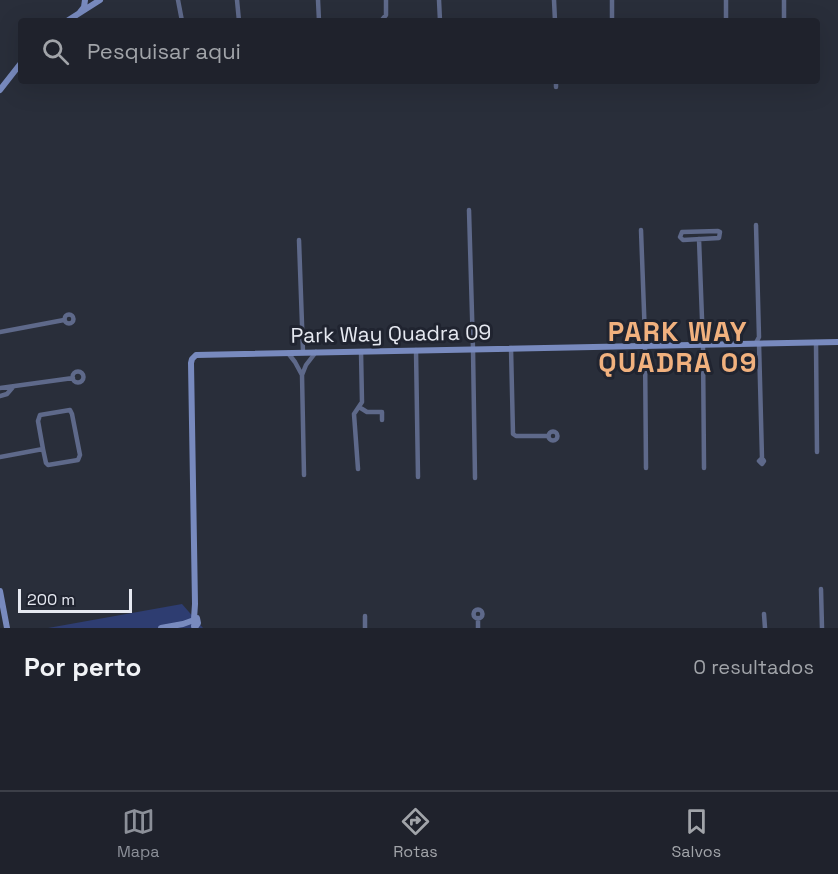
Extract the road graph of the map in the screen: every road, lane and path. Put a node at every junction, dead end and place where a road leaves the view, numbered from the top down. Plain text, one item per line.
1 (85, 0) edge
2 (100, 0) edge
3 (178, 0) edge
4 (237, 0) edge
5 (318, 0) edge
6 (386, 0) edge
7 (439, 0) edge
8 (555, 0) edge
9 (612, 0) edge
10 (726, 0) edge
11 (784, 0) edge
12 (80, 12) junction
13 (71, 18) edge
14 (181, 18) edge
15 (239, 18) edge
16 (319, 18) edge
17 (384, 18) edge
18 (440, 18) edge
19 (555, 18) edge
20 (612, 18) edge
21 (726, 18) edge
22 (784, 18) edge
23 (18, 67) edge
24 (0, 90) edge
25 (469, 210) dead end
26 (756, 225) dead end
27 (641, 230) dead end
28 (699, 239) junction
29 (299, 240) dead end
30 (64, 320) dead end
31 (0, 332) edge
32 (760, 341) junction
33 (816, 342) junction
34 (838, 342) edge
35 (644, 344) junction
36 (703, 345) junction
37 (511, 348) junction
38 (473, 349) junction
39 (416, 350) junction
40 (362, 351) junction
41 (287, 352) junction
42 (303, 352) junction
43 (316, 352) junction
44 (297, 365) junction
45 (306, 365) junction
46 (302, 375) junction
47 (73, 378) dead end
48 (13, 387) junction
49 (0, 388) edge
50 (0, 396) edge
51 (359, 407) junction
52 (382, 420) dead end
53 (548, 436) dead end
54 (43, 449) junction
55 (817, 452) dead end
56 (0, 457) edge
57 (762, 458) dead end
58 (646, 468) dead end
59 (704, 468) dead end
60 (358, 469) dead end
61 (303, 476) dead end
62 (418, 477) dead end
63 (475, 478) dead end
64 (821, 589) dead end
65 (0, 591) edge
66 (764, 614) dead end
67 (365, 616) dead end
68 (478, 618) dead end
69 (195, 624) edge
70 (7, 628) edge
71 (161, 628) edge
72 (365, 628) edge
73 (478, 628) edge
74 (765, 628) edge
75 (822, 628) edge

1 - 12 street
2 - 12 street
3 - 14 street
4 - 15 street
5 - 16 street
6 - 17 street
7 - 18 street
8 - 19 street
9 - 20 street
10 - 21 street
11 - 22 street
12 - 13 street
23 - 24 street
25 - 38 street
26 - 32 street
27 - 35 street
28 - 28 street
28 - 36 street
29 - 42 street
30 - 31 street
32 - 33 street, Park Way Quadra 09
32 - 36 street, Park Way Quadra 09
32 - 57 street
33 - 34 street, Park Way Quadra 09
33 - 55 street
35 - 36 street, Park Way Quadra 09
35 - 37 street, Park Way Quadra 09
35 - 58 street
36 - 59 street
37 - 38 street, Park Way Quadra 09
37 - 53 street
38 - 39 street, Park Way Quadra 09
38 - 63 street
39 - 40 street, Park Way Quadra 09
39 - 62 street
40 - 43 street, Park Way Quadra 09
40 - 51 street
41 - 42 street, Park Way Quadra 09
41 - 44 street
41 - 69 street, Park Way Quadra 09
42 - 43 street, Park Way Quadra 09
43 - 45 street
44 - 45 street
44 - 46 street
45 - 46 street
46 - 61 street
47 - 48 street
48 - 49 street
48 - 50 street
51 - 52 street
51 - 60 street
54 - 54 street
54 - 56 street
64 - 75 street
65 - 70 street
66 - 74 street
67 - 72 street
68 - 73 street
69 - 71 street

